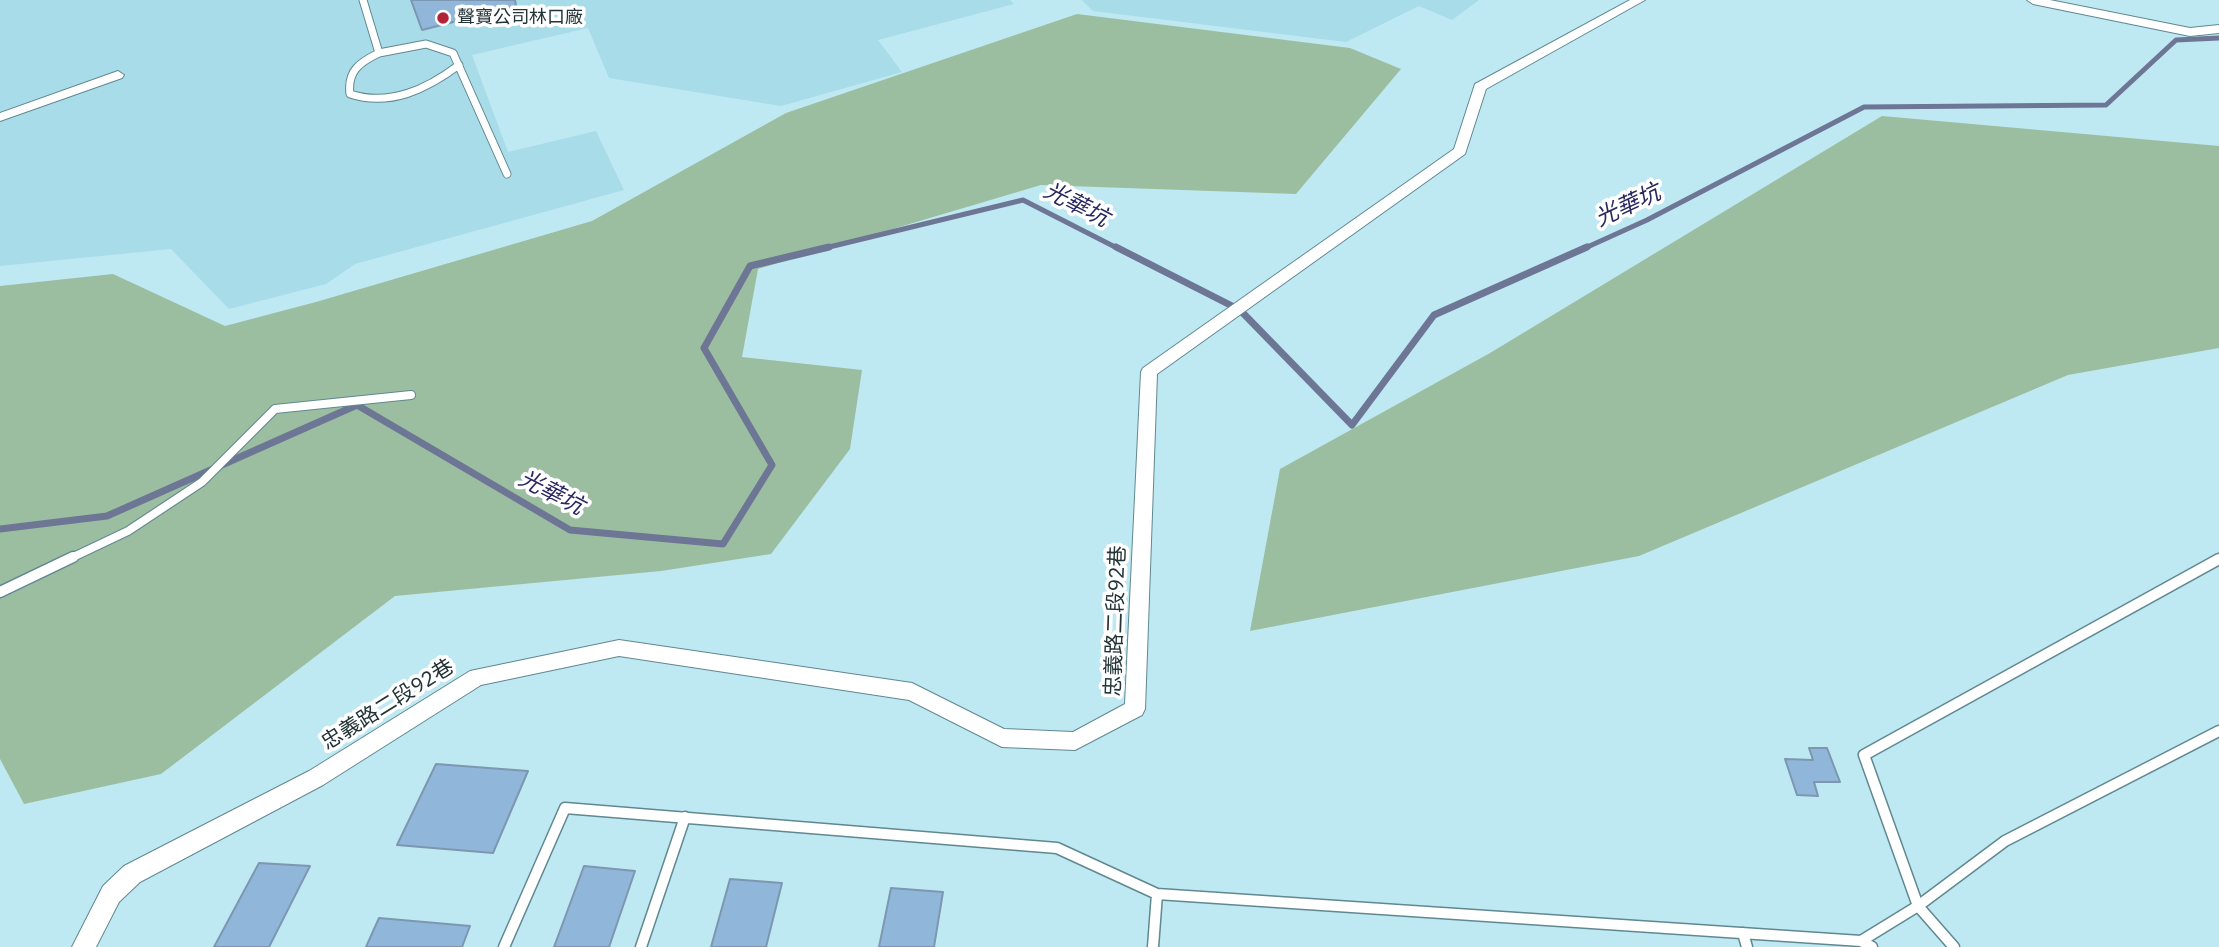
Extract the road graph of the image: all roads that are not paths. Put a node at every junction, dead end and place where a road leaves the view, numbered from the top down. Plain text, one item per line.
1 (363, 0) edge
2 (1639, 0) edge
3 (2033, 0) edge
4 (2219, 29) edge
5 (2190, 32) junction
6 (2219, 37) edge
7 (379, 52) junction
8 (459, 65) junction
9 (118, 75) dead end
10 (0, 117) edge
11 (507, 174) dead end
12 (411, 396) dead end
13 (2214, 562) edge
14 (2219, 573) edge
15 (0, 592) edge
16 (2219, 732) edge
17 (685, 817) junction
18 (1157, 894) junction
19 (1918, 906) junction
20 (1743, 933) junction
21 (1867, 944) edge
22 (84, 947) edge
23 (504, 947) edge
24 (641, 947) edge
25 (1153, 947) edge
26 (1747, 947) edge
27 (1954, 947) edge

1 - 7 lane
2 - 22 street, 忠義路二段92巷
3 - 5 street
4 - 5 street
5 - 6 street
7 - 8 lane
7 - 8 lane
8 - 11 lane
9 - 10 street
12 - 15 lane
13 - 14 lane
13 - 19 lane
16 - 19 lane
17 - 18 lane
17 - 23 lane
17 - 24 lane
18 - 20 lane
18 - 25 lane
19 - 21 lane
19 - 27 lane
20 - 21 lane
20 - 26 lane

